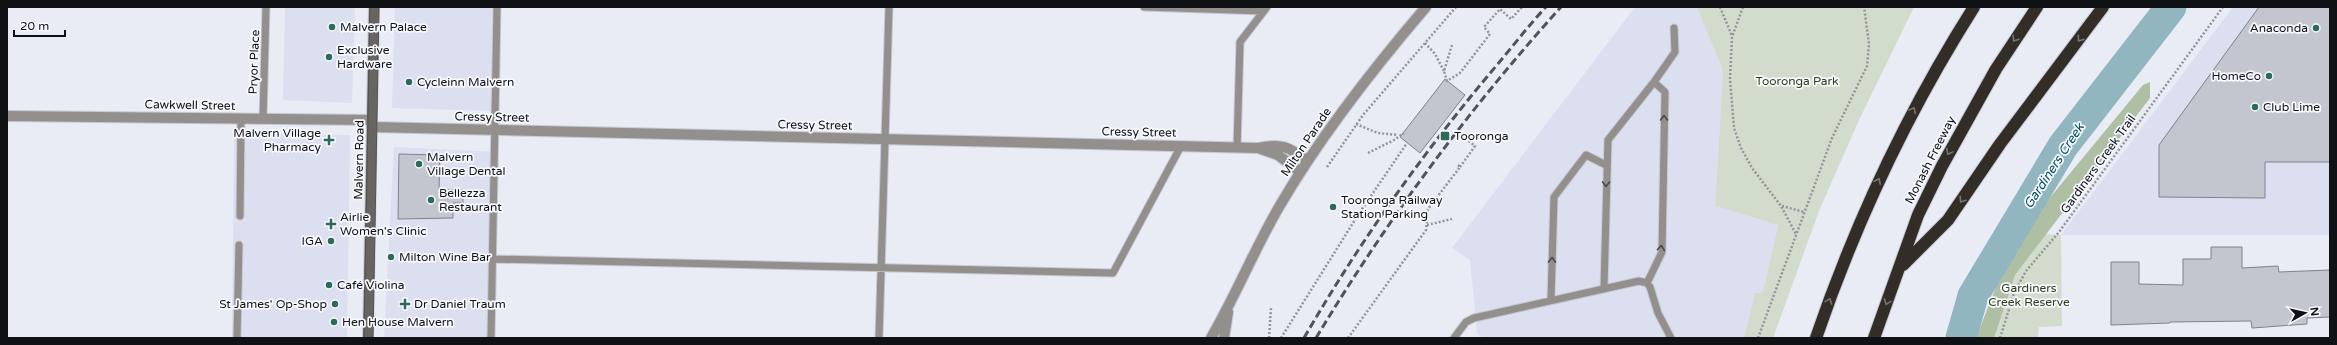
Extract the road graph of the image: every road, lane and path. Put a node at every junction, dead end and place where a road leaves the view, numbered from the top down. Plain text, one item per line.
1 (266, 7) edge
2 (374, 7) edge
3 (497, 7) edge
4 (889, 7) edge
5 (1144, 7) edge
6 (1426, 7) edge
7 (1456, 7) edge
8 (1522, 7) edge
9 (1720, 7) edge
10 (1743, 7) edge
11 (1864, 7) edge
12 (1974, 7) edge
13 (2037, 7) edge
14 (2103, 7) edge
15 (2223, 7) edge
16 (1266, 9) edge
17 (1674, 28) dead end
18 (1732, 37) junction
19 (1425, 43) junction
20 (1452, 45) dead end
21 (1444, 71) junction
22 (1654, 82) junction
23 (7, 116) edge
24 (241, 118) junction
25 (263, 119) junction
26 (372, 124) junction
27 (1356, 124) junction
28 (496, 130) junction
29 (1404, 132) dead end
30 (1460, 134) dead end
31 (1398, 135) junction
32 (884, 139) junction
33 (1407, 143) dead end
34 (1182, 146) junction
35 (1237, 148) junction
36 (1258, 148) junction
37 (1368, 153) dead end
38 (1308, 161) junction
39 (1606, 165) junction
40 (1327, 167) dead end
41 (1300, 172) junction
42 (1781, 206) junction
43 (1804, 212) junction
44 (240, 216) dead end
45 (1452, 219) dead end
46 (1428, 226) junction
47 (1796, 234) junction
48 (239, 245) dead end
49 (493, 259) junction
50 (1900, 267) junction
51 (880, 269) junction
52 (1647, 284) junction
53 (1604, 288) junction
54 (1551, 299) junction
55 (1229, 306) junction
56 (1271, 308) dead end
57 (237, 338) edge
58 (368, 338) edge
59 (491, 338) edge
60 (879, 338) edge
61 (1211, 338) edge
62 (1224, 338) edge
63 (1269, 338) edge
64 (1281, 338) edge
65 (1348, 338) edge
66 (1454, 338) edge
67 (1671, 338) edge
68 (1758, 338) edge
69 (1816, 338) edge
70 (1874, 338) edge
71 (2000, 338) edge

1 - 25 lane, Pryor Place
2 - 26 main road, Malvern Road
3 - 28 lane
4 - 32 lane
5 - 16 lane
6 - 38 street, Milton Parade
7 - 19 path
8 - 21 path
9 - 18 path
10 - 18 path
11 - 43 path
69 -> 12 highway
13 -> 50 highway, Monash Freeway
14 -> 50 highway
15 - 71 path, Gardiners Creek Trail
16 - 35 lane
17 - 22 lane
18 - 42 path
19 - 21 path
19 - 27 path
20 - 21 path
22 - 39 lane
52 -> 22 lane
23 - 24 street, Cawkwell Street
24 - 25 street, Cawkwell Street
24 - 44 lane
25 - 26 street, Cawkwell Street
26 - 28 street, Cressy Street
26 - 58 main road, Malvern Road
27 - 31 path
27 - 40 path
28 - 32 street, Cressy Street
28 - 49 lane
29 - 31 path
30 - 46 path
31 - 37 path
32 - 34 street, Cressy Street
32 - 51 lane
33 - 64 path
34 - 35 street, Cressy Street
34 - 51 lane
35 - 36 street, Cressy Street
36 - 38 street, Cressy Street
36 - 41 street, Cressy Street
38 - 41 street, Milton Parade
39 -> 53 lane
54 -> 39 lane
41 - 55 street, Milton Parade
42 - 43 path
42 - 47 path
43 - 47 path
45 - 46 path
46 - 65 path
47 - 68 path
48 - 57 lane
49 - 51 lane
49 - 59 lane
50 -> 70 highway, Monash Freeway
51 - 60 lane
52 - 53 lane
52 - 67 lane
53 - 54 lane
54 - 66 lane
55 - 61 street, Milton Parade
55 - 62 street, Milton Parade
56 - 63 path

